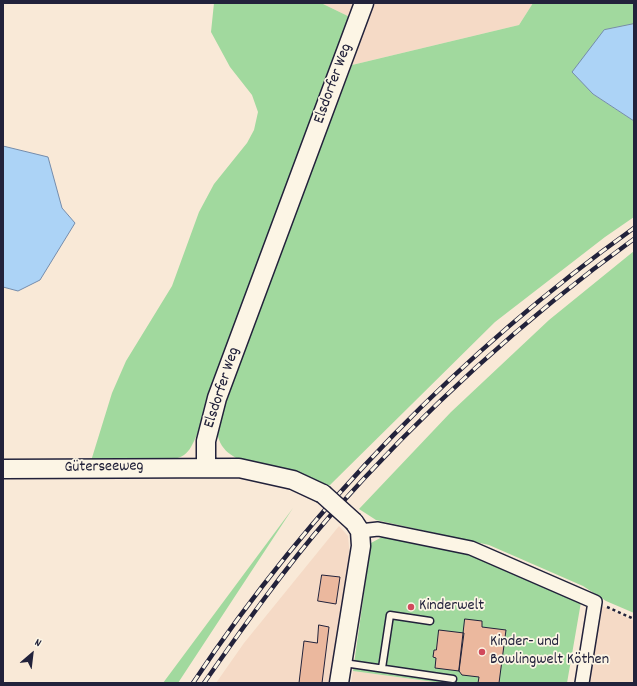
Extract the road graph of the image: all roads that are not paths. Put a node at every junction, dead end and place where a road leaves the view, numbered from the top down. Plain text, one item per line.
1 (364, 3) edge
2 (206, 467) junction
3 (3, 469) edge
4 (357, 526) junction
5 (430, 621) dead end
6 (342, 662) junction
7 (382, 668) junction
8 (453, 679) dead end
9 (339, 683) edge
10 (582, 683) edge

1 - 2 street, Elsdorfer Weg
2 - 3 street, Güterseeweg
2 - 4 street, bridge
4 - 6 street
4 - 10 street
5 - 7 lane
6 - 7 lane
6 - 9 street
7 - 8 lane

